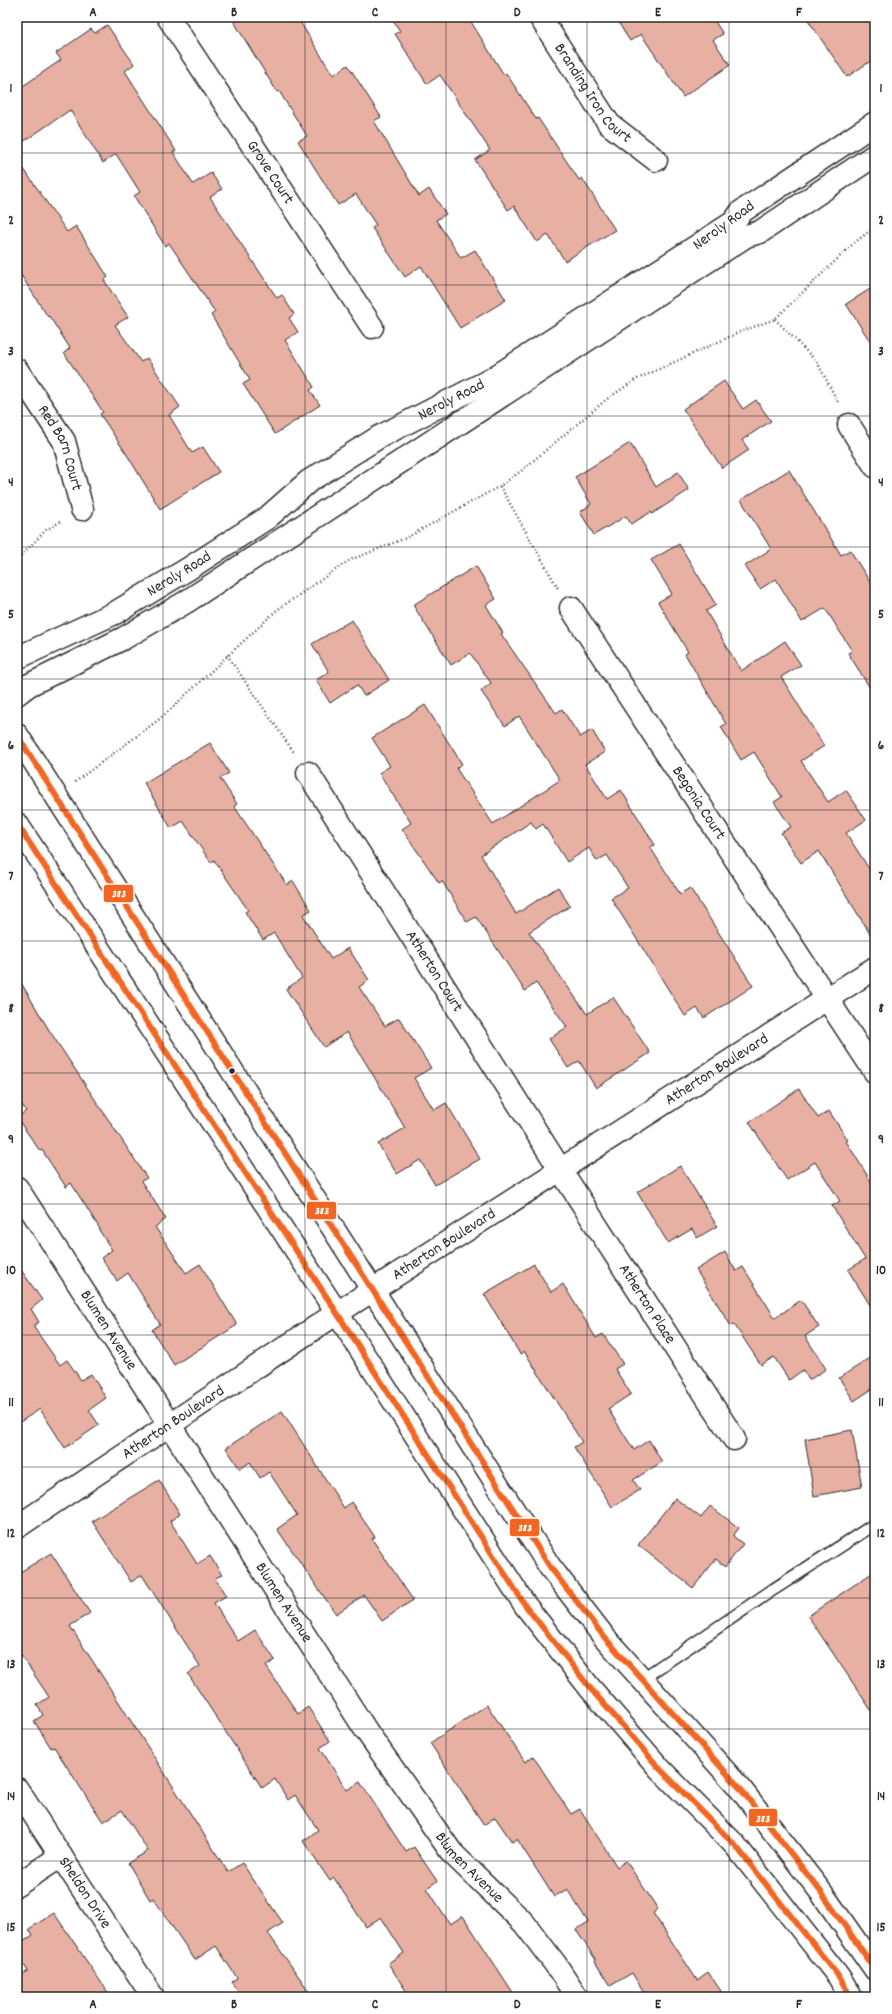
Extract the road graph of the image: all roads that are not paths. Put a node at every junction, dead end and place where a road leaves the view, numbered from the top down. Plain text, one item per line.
1 (168, 17) edge
2 (540, 17) edge
3 (875, 123) edge
4 (875, 155) edge
5 (656, 160) dead end
6 (372, 327) dead end
7 (17, 370) edge
8 (849, 425) road end
9 (875, 466) edge
10 (82, 509) road end
11 (571, 608) road end
12 (17, 658) edge
13 (17, 694) edge
14 (17, 735) edge
15 (308, 773) road end
16 (17, 824) edge
17 (875, 968) edge
18 (827, 998) junction
19 (875, 1072) edge
20 (560, 1170) junction
21 (17, 1188) edge
22 (372, 1291) junction
23 (337, 1313) junction
24 (168, 1425) junction
25 (734, 1438) dead end
26 (875, 1524) edge
27 (17, 1527) edge
28 (642, 1679) junction
29 (17, 1789) edge
30 (61, 1856) junction
31 (17, 1885) edge
32 (875, 1969) edge
33 (153, 1997) edge
34 (577, 1997) edge
35 (851, 1997) edge

1 - 6 street, Grove Court
2 - 5 street, Branding Iron Court
3 - 12 street, Neroly Road
4 - 13 street, Neroly Road
7 - 10 street, Red Barn Court
8 - 9 street
11 - 18 street, Begonia Court
14 - 22 street
15 - 20 street, Atherton Court
16 - 23 street
17 - 18 street, Atherton Boulevard
18 - 19 street, Begonia Court
18 - 20 street, Atherton Boulevard
20 - 22 street, Atherton Boulevard
20 - 25 street, Atherton Place
21 - 24 street, Blumen Avenue
22 - 23 street, Atherton Boulevard
22 - 28 street
23 - 24 street, Atherton Boulevard
23 - 35 street
24 - 27 street, Atherton Boulevard
24 - 34 street, Blumen Avenue
26 - 28 lane
28 - 32 street
29 - 30 street, Sheldon Drive
30 - 31 street
30 - 33 street, Sheldon Drive

